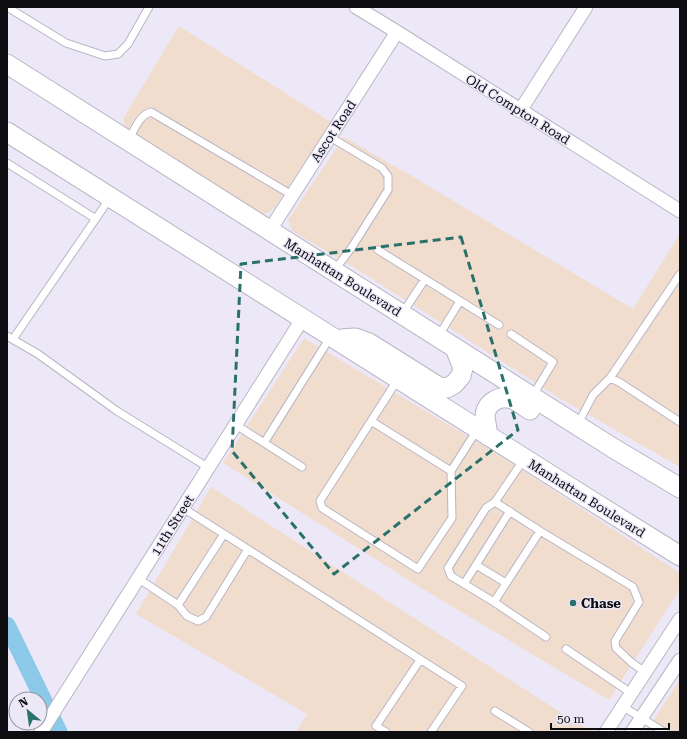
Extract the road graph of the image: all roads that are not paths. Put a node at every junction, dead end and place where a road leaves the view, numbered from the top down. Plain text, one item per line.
1 (7, 7) edge
2 (149, 7) edge
3 (356, 7) edge
4 (586, 7) edge
5 (397, 32) junction
6 (7, 64) edge
7 (7, 78) edge
8 (66, 101) junction
9 (520, 110) junction
10 (7, 132) edge
11 (330, 137) junction
12 (128, 141) junction
13 (7, 163) edge
14 (292, 195) junction
15 (111, 197) junction
16 (680, 212) edge
17 (96, 219) junction
18 (270, 230) junction
19 (378, 250) dead end
20 (334, 271) junction
21 (680, 274) edge
22 (425, 279) junction
23 (460, 301) junction
24 (402, 314) junction
25 (303, 318) junction
26 (499, 325) dead end
27 (511, 334) dead end
28 (10, 337) edge
29 (334, 337) junction
30 (437, 337) junction
31 (455, 348) junction
32 (398, 378) junction
33 (610, 378) junction
34 (532, 397) junction
35 (371, 421) junction
36 (680, 422) edge
37 (236, 425) junction
38 (577, 425) junction
39 (482, 432) junction
40 (264, 443) junction
41 (613, 448) junction
42 (524, 459) junction
43 (302, 467) dead end
44 (209, 468) junction
45 (451, 471) junction
46 (680, 488) edge
47 (496, 502) junction
48 (183, 508) junction
49 (510, 511) junction
50 (540, 531) junction
51 (224, 534) junction
52 (248, 549) junction
53 (680, 556) edge
54 (476, 565) junction
55 (139, 579) junction
56 (506, 583) junction
57 (464, 584) junction
58 (494, 602) junction
59 (178, 605) junction
60 (680, 619) edge
61 (546, 637) dead end
62 (566, 649) dead end
63 (420, 660) junction
64 (680, 660) edge
65 (645, 672) junction
66 (631, 693) junction
67 (622, 706) junction
68 (495, 711) dead end
69 (641, 718) junction
70 (41, 732) edge
71 (386, 732) edge
72 (432, 732) edge
73 (529, 732) edge
74 (606, 732) edge
75 (632, 732) edge
76 (664, 732) edge

1 - 2 lane
3 - 5 street, Old Compton Road
4 - 9 street
5 - 9 street, Old Compton Road
5 - 11 street, Ascot Road
6 - 8 street, Manhattan Boulevard
7 - 8 street
8 - 12 street, Manhattan Boulevard
9 - 16 street, Old Compton Road
10 - 15 street, Manhattan Boulevard
11 - 14 street, Ascot Road
11 - 20 lane
12 - 14 lane
12 - 18 street, Manhattan Boulevard
13 - 17 lane
14 - 18 street, Ascot Road
15 - 17 lane
15 - 25 street, Manhattan Boulevard
17 - 28 lane
18 - 20 street, Manhattan Boulevard
19 - 22 lane
20 - 24 street, Manhattan Boulevard
21 - 33 lane
22 - 23 lane
22 - 24 lane
23 - 26 lane
23 - 30 lane
24 - 30 street, Manhattan Boulevard
25 - 29 street, Manhattan Boulevard
25 - 37 street, 11th Street
27 - 34 lane
28 - 44 lane
29 - 31 street
29 - 32 street, Manhattan Boulevard
29 - 40 lane
30 - 31 street, Manhattan Boulevard
31 - 34 street, Manhattan Boulevard
32 - 35 lane
32 - 39 street, Manhattan Boulevard
33 - 36 lane
33 - 38 lane
34 - 38 street, Manhattan Boulevard
35 - 45 lane
35 - 45 lane
37 - 40 lane
37 - 44 street, 11th Street
38 - 41 street, Manhattan Boulevard
39 - 41 street
39 - 42 street, Manhattan Boulevard
39 - 45 lane
40 - 43 lane
41 - 46 street, Manhattan Boulevard
42 - 47 lane
42 - 53 street, Manhattan Boulevard
44 - 48 street, 11th Street
47 - 49 lane
47 - 57 lane
48 - 51 lane
48 - 55 street, 11th Street
49 - 50 lane
49 - 54 lane
50 - 56 lane
50 - 65 lane
51 - 52 lane
51 - 59 lane
52 - 59 lane
52 - 63 lane
54 - 56 lane
54 - 57 lane
55 - 59 lane
55 - 70 street, 11th Street
56 - 58 lane
57 - 58 lane
58 - 61 lane
60 - 65 street
62 - 66 lane
63 - 71 lane
63 - 72 lane
64 - 69 street
65 - 66 street
66 - 67 street
67 - 69 lane
67 - 74 street
68 - 73 lane
69 - 75 street
69 - 76 lane

